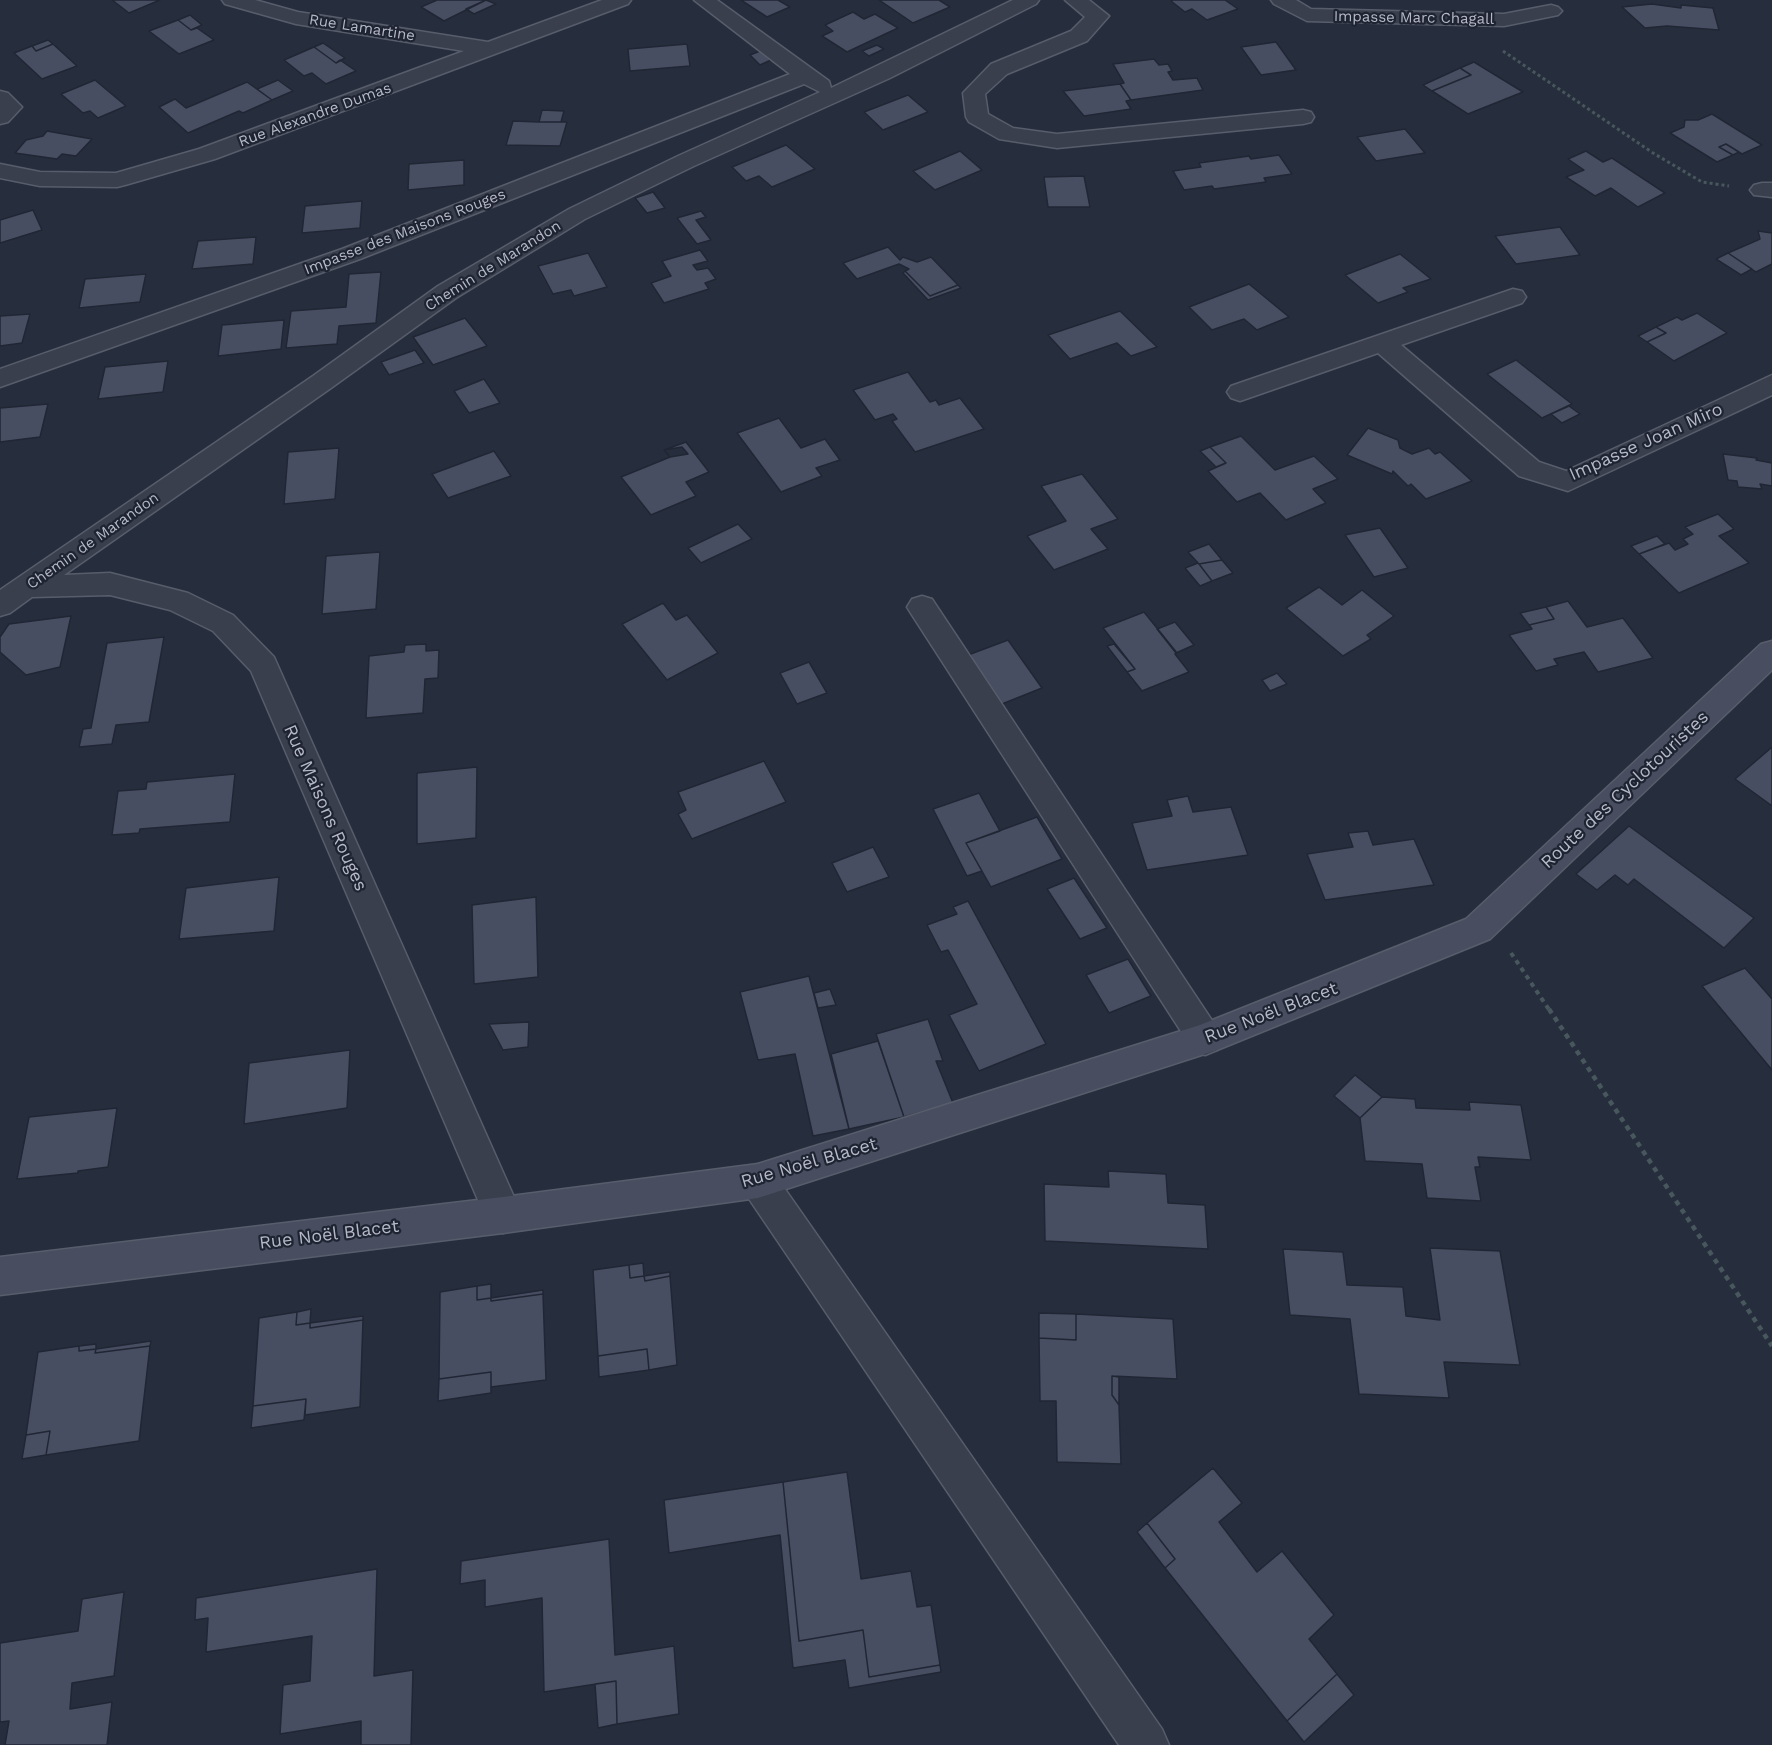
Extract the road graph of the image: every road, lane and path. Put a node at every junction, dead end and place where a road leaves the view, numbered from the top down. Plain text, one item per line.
1 (232, 0) edge
2 (621, 0) edge
3 (704, 0) edge
4 (1029, 0) edge
5 (1075, 0) edge
6 (1281, 0) edge
7 (1551, 11) dead end
8 (1459, 19) junction
9 (494, 49) junction
10 (806, 75) junction
11 (833, 95) junction
12 (0, 98) edge
13 (0, 117) edge
14 (1304, 117) dead end
15 (0, 171) edge
16 (1767, 190) edge
17 (1513, 297) dead end
18 (1384, 344) junction
19 (0, 378) edge
20 (1772, 384) edge
21 (1240, 392) dead end
22 (9, 593) edge
23 (922, 608) dead end
24 (1772, 652) edge
25 (1484, 924) junction
26 (1205, 1039) junction
27 (758, 1181) junction
28 (503, 1215) junction
29 (0, 1276) edge
30 (1772, 1346) edge
31 (1146, 1745) edge

1 - 9 street, Rue Lamartine
2 - 9 street, Rue Alexandre Dumas
3 - 10 street
4 - 11 street, Chemin de Marandon
5 - 14 street
6 - 8 street, Impasse Marc Chagall
7 - 8 street, Impasse Marc Chagall
8 - 16 path
9 - 15 street, Rue Alexandre Dumas
10 - 11 street
10 - 19 street, Impasse des Maisons Rouges
11 - 22 street, Chemin de Marandon
12 - 13 street
17 - 18 street
18 - 20 street, Impasse Joan Miro
18 - 21 street
22 - 28 street, Rue Maisons Rouges
23 - 26 street
24 - 25 street, Route des Cyclotouristes
25 - 26 street, Rue Noël Blacet
25 - 30 path
26 - 27 street, Rue Noël Blacet
27 - 28 street, Rue Noël Blacet
27 - 31 street
28 - 29 street, Rue Noël Blacet

